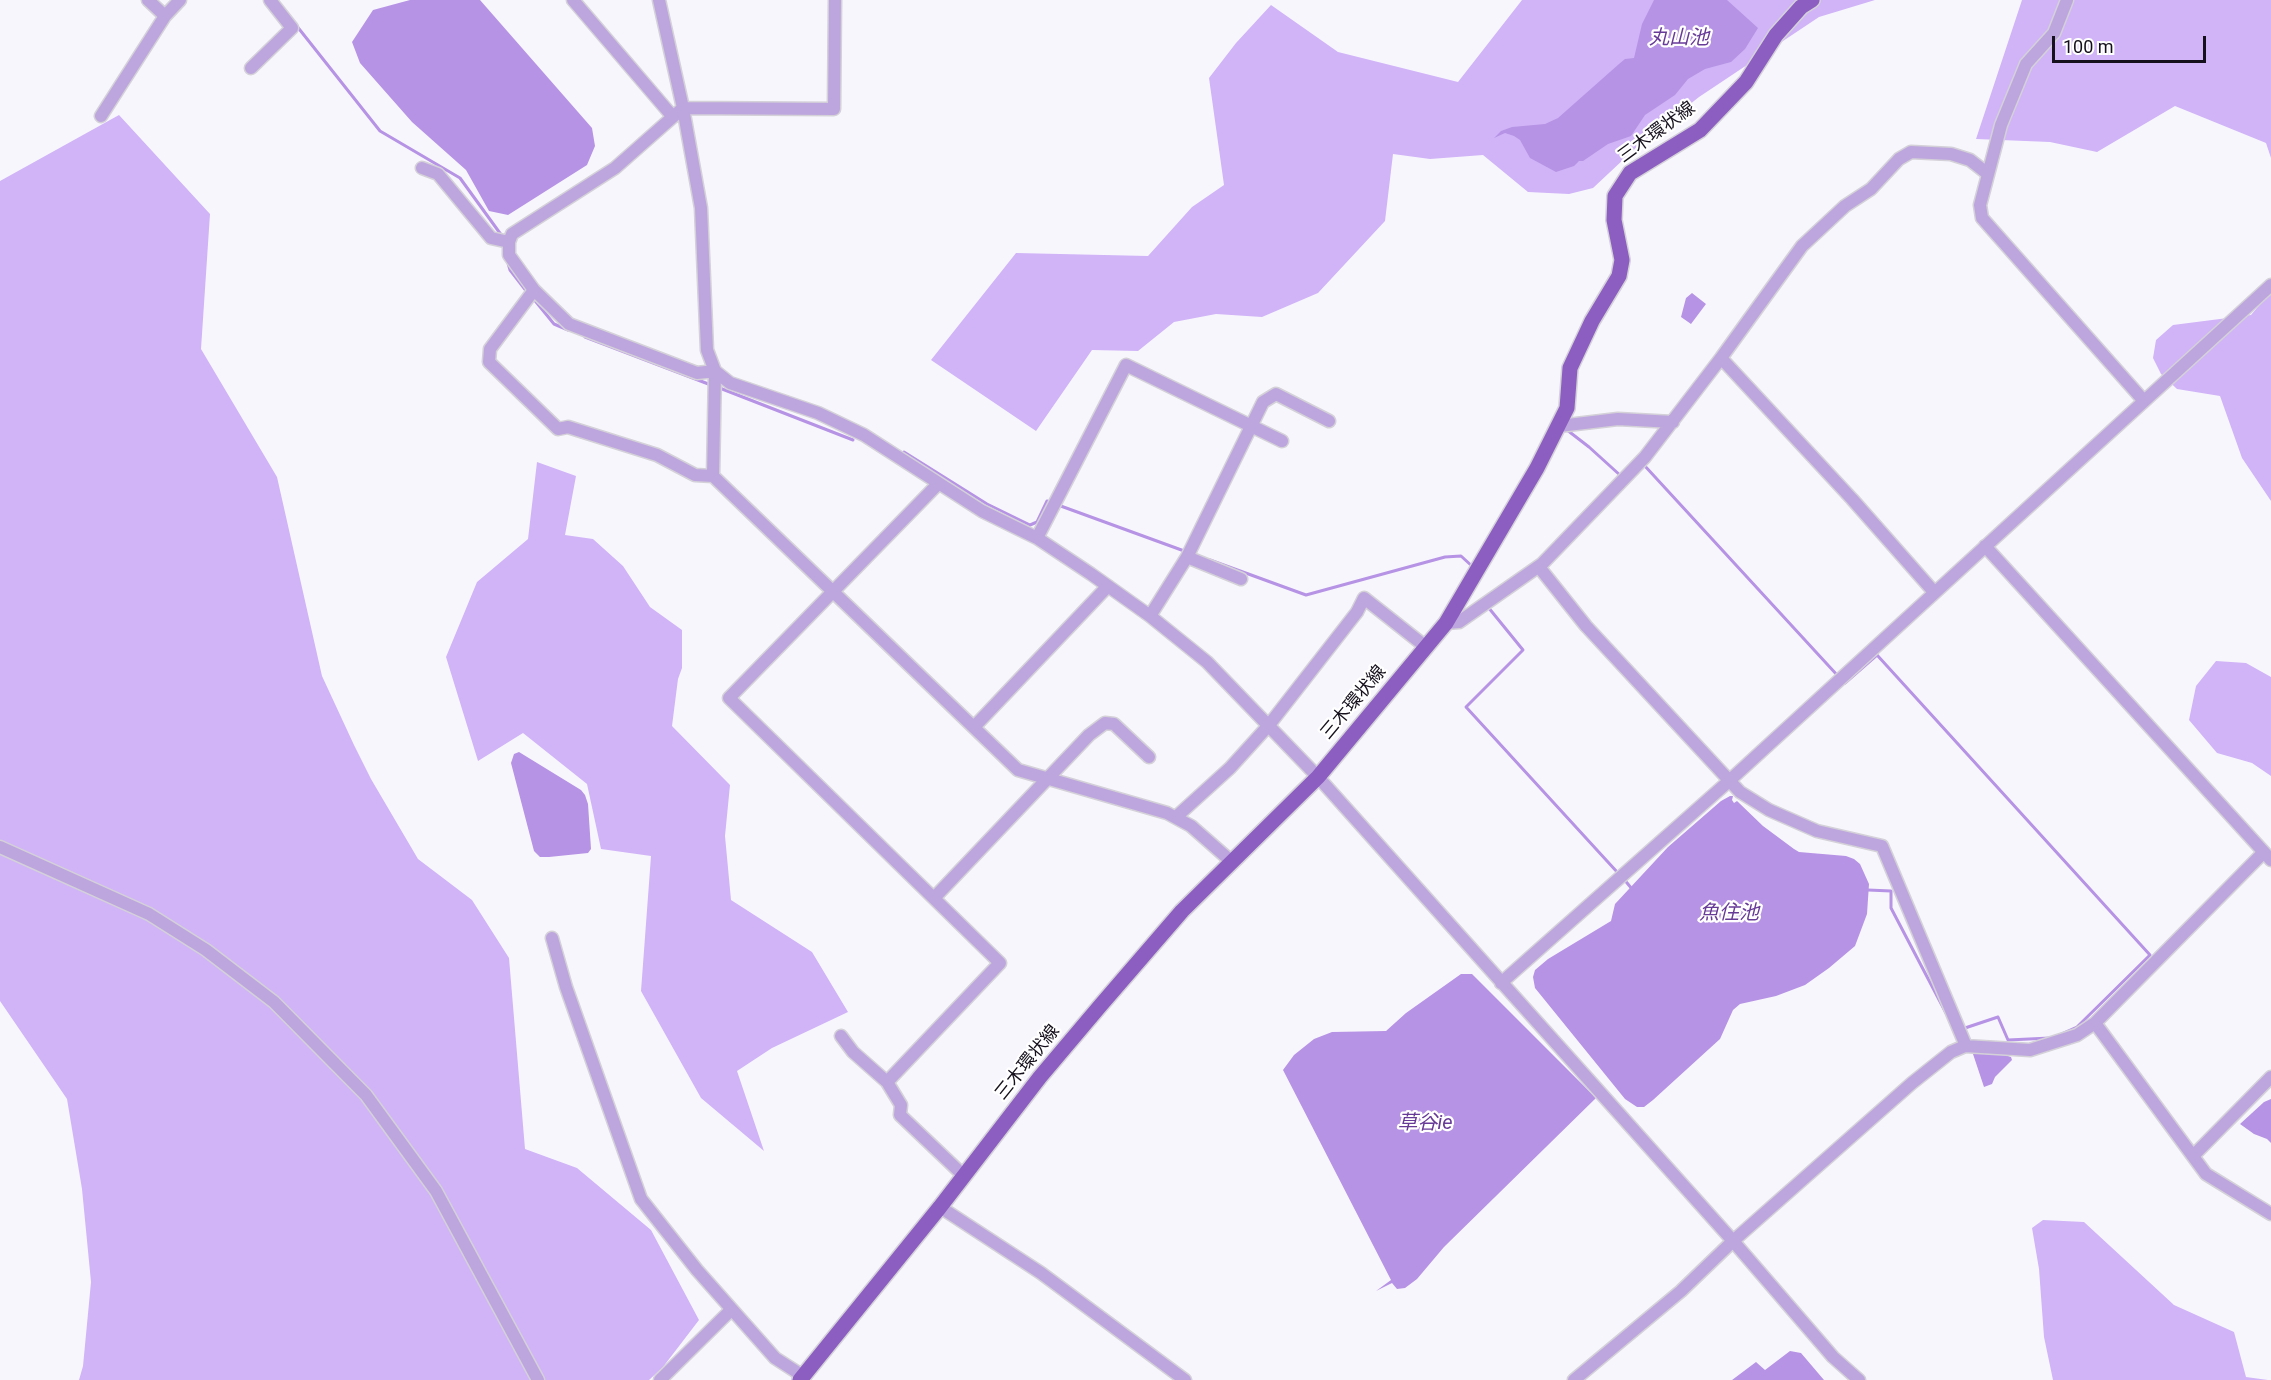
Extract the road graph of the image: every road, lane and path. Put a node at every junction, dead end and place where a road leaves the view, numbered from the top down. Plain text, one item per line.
1 (148, 0) edge
2 (180, 0) edge
3 (270, 0) edge
4 (573, 0) edge
5 (659, 0) edge
6 (835, 0) edge
7 (1812, 0) edge
8 (2067, 0) edge
9 (165, 16) junction
10 (250, 68) dead end
11 (683, 108) junction
12 (101, 116) dead end
13 (673, 117) junction
14 (422, 168) dead end
15 (1988, 174) junction
16 (509, 242) junction
17 (2271, 285) edge
18 (534, 290) junction
19 (1721, 358) junction
20 (715, 371) junction
21 (2145, 401) junction
22 (1329, 421) dead end
23 (1673, 422) junction
24 (1251, 426) junction
25 (1559, 426) junction
26 (1282, 441) dead end
27 (713, 476) junction
28 (938, 484) junction
29 (1037, 538) junction
30 (1985, 546) junction
31 (1187, 557) junction
32 (1539, 567) junction
33 (1241, 579) dead end
34 (1108, 585) junction
35 (832, 591) junction
36 (1935, 592) junction
37 (1150, 616) junction
38 (1446, 623) junction
39 (1426, 647) junction
40 (1269, 725) junction
41 (974, 727) junction
42 (1149, 757) dead end
43 (1318, 777) junction
44 (1049, 779) junction
45 (1729, 782) junction
46 (1176, 817) junction
47 (0, 847) edge
48 (2267, 856) edge
49 (1232, 862) junction
50 (934, 898) junction
51 (552, 938) dead end
52 (1502, 983) junction
53 (2095, 1023) junction
54 (841, 1036) dead end
55 (1966, 1046) junction
56 (2271, 1077) edge
57 (888, 1082) junction
58 (2193, 1156) junction
59 (964, 1176) junction
60 (940, 1207) junction
61 (2271, 1214) edge
62 (1733, 1241) junction
63 (731, 1310) junction
64 (802, 1378) edge
65 (538, 1380) edge
66 (660, 1380) edge
67 (1185, 1380) edge
68 (1574, 1380) edge
69 (1859, 1380) edge

1 - 9 street
2 - 9 street
3 - 10 street
4 - 13 street
5 - 11 street
6 - 11 street
7 - 25 main road, 三木環状線
8 - 15 street
9 - 12 street
11 - 13 street
11 - 20 street
13 - 16 street
14 - 16 street
15 - 19 street
15 - 21 street
16 - 18 street
17 - 21 street
18 - 20 street
18 - 27 street
19 - 23 street
19 - 36 street
20 - 27 street
20 - 28 street
21 - 30 street
22 - 24 street
23 - 25 street
23 - 32 street
24 - 26 street
24 - 29 street
24 - 31 street
25 - 38 main road, 三木環状線
27 - 35 street
28 - 29 street
28 - 35 street
29 - 34 street
30 - 36 street
30 - 48 street
31 - 33 street
31 - 37 street
32 - 38 street
32 - 45 street
34 - 37 street
34 - 41 street
35 - 41 street
35 - 50 street
36 - 45 street
37 - 40 street
38 - 39 main road, 三木環状線
39 - 40 street
39 - 43 main road, 三木環状線
40 - 43 street
40 - 46 street
41 - 44 street
42 - 44 street
43 - 49 main road, 三木環状線
43 - 52 street
44 - 46 street
44 - 50 street
45 - 52 street
45 - 55 street
46 - 49 street
47 - 65 street
48 - 53 street
49 - 59 main road, 三木環状線
50 - 57 street
51 - 63 street
52 - 62 street
53 - 55 street
53 - 58 street
54 - 57 street
55 - 62 street
56 - 58 street
57 - 59 street
58 - 61 street
59 - 60 main road, 三木環状線
60 - 64 main road, 三木環状線
60 - 67 street
62 - 68 street
62 - 69 street
63 - 64 street
63 - 66 street

